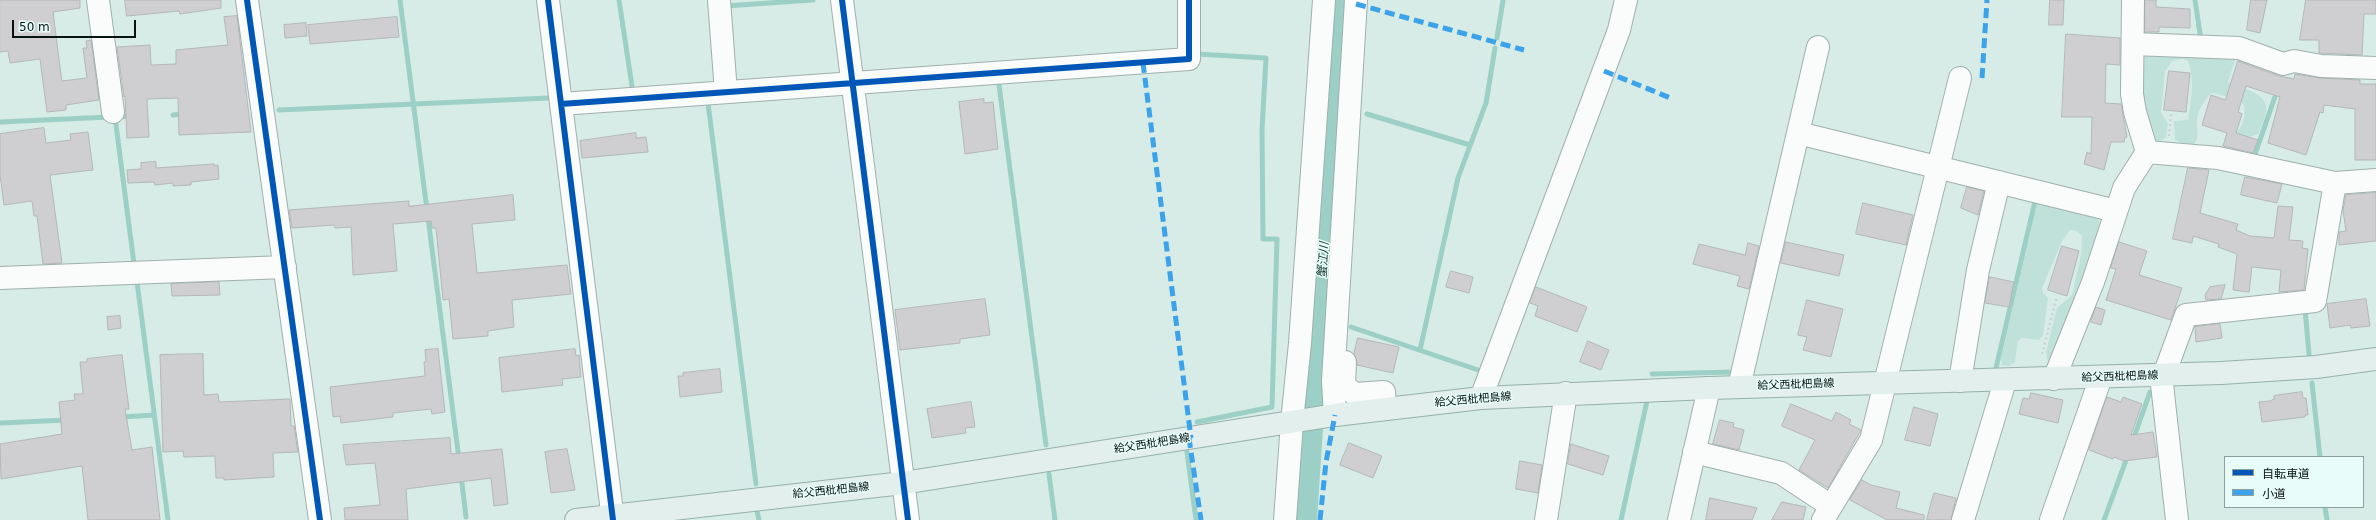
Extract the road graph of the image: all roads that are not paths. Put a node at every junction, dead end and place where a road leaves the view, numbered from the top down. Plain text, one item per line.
1 (98, 0) edge
2 (247, 0) edge
3 (548, 0) edge
4 (719, 0) edge
5 (842, 0) edge
6 (1189, 0) edge
7 (1324, 0) edge
8 (1356, 0) edge
9 (1626, 0) edge
10 (2133, 0) edge
11 (2133, 44) junction
12 (1818, 47) dead end
13 (2376, 68) edge
14 (1960, 78) dead end
15 (852, 83) junction
16 (726, 92) junction
17 (561, 104) junction
18 (113, 112) dead end
19 (1798, 134) junction
20 (2147, 152) junction
21 (1938, 168) junction
22 (2376, 180) edge
23 (1999, 182) junction
24 (2335, 184) junction
25 (2116, 211) junction
26 (285, 267) junction
27 (0, 278) edge
28 (1346, 328) dead end
29 (2376, 359) edge
30 (2162, 375) junction
31 (2101, 377) junction
32 (2045, 379) junction
33 (2005, 380) junction
34 (1960, 381) junction
35 (1885, 383) junction
36 (1739, 387) junction
37 (1708, 388) junction
38 (1566, 393) junction
39 (1481, 398) junction
40 (1385, 409) junction
41 (1335, 415) junction
42 (1292, 422) junction
43 (1694, 452) junction
44 (903, 483) junction
45 (1827, 513) edge
46 (613, 518) edge
47 (320, 520) edge
48 (576, 520) edge
49 (908, 520) edge
50 (1285, 520) edge
51 (1546, 520) edge
52 (1678, 520) edge
53 (1963, 520) edge
54 (2051, 520) edge
55 (2177, 520) edge

1 - 18 street
2 - 26 street
3 - 17 street
4 - 16 street
5 - 15 street
6 - 15 street
7 - 42 street
8 - 41 street
9 - 39 street
10 - 11 street
11 - 13 street
11 - 20 street
12 - 19 street
14 - 21 street
15 - 16 street
15 - 44 street
16 - 17 street
17 - 46 street
19 - 21 street
19 - 36 street
20 - 24 street
20 - 25 street
21 - 23 street
21 - 35 street
22 - 24 street
23 - 25 street
23 - 34 street
24 - 30 street
25 - 32 street
26 - 27 street
26 - 47 street
28 - 40 street
29 - 30 main road, 給父西枇杷島線
30 - 31 main road, 給父西枇杷島線
30 - 55 street
31 - 32 main road, 給父西枇杷島線
31 - 54 street
32 - 33 main road, 給父西枇杷島線
33 - 34 main road, 給父西枇杷島線
33 - 53 street
34 - 35 main road, 給父西枇杷島線
35 - 36 main road, 給父西枇杷島線
35 - 45 street
36 - 37 main road, 給父西枇杷島線
37 - 38 main road, 給父西枇杷島線
37 - 43 street
38 - 39 main road, 給父西枇杷島線
38 - 51 street
39 - 40 main road, 給父西枇杷島線
40 - 41 main road, 給父西枇杷島線
41 - 42 main road, 給父西枇杷島線
42 - 44 main road, 給父西枇杷島線
42 - 50 street
43 - 45 street
43 - 52 street
44 - 46 main road, 給父西枇杷島線
44 - 49 street
46 - 48 main road, 給父西枇杷島線

